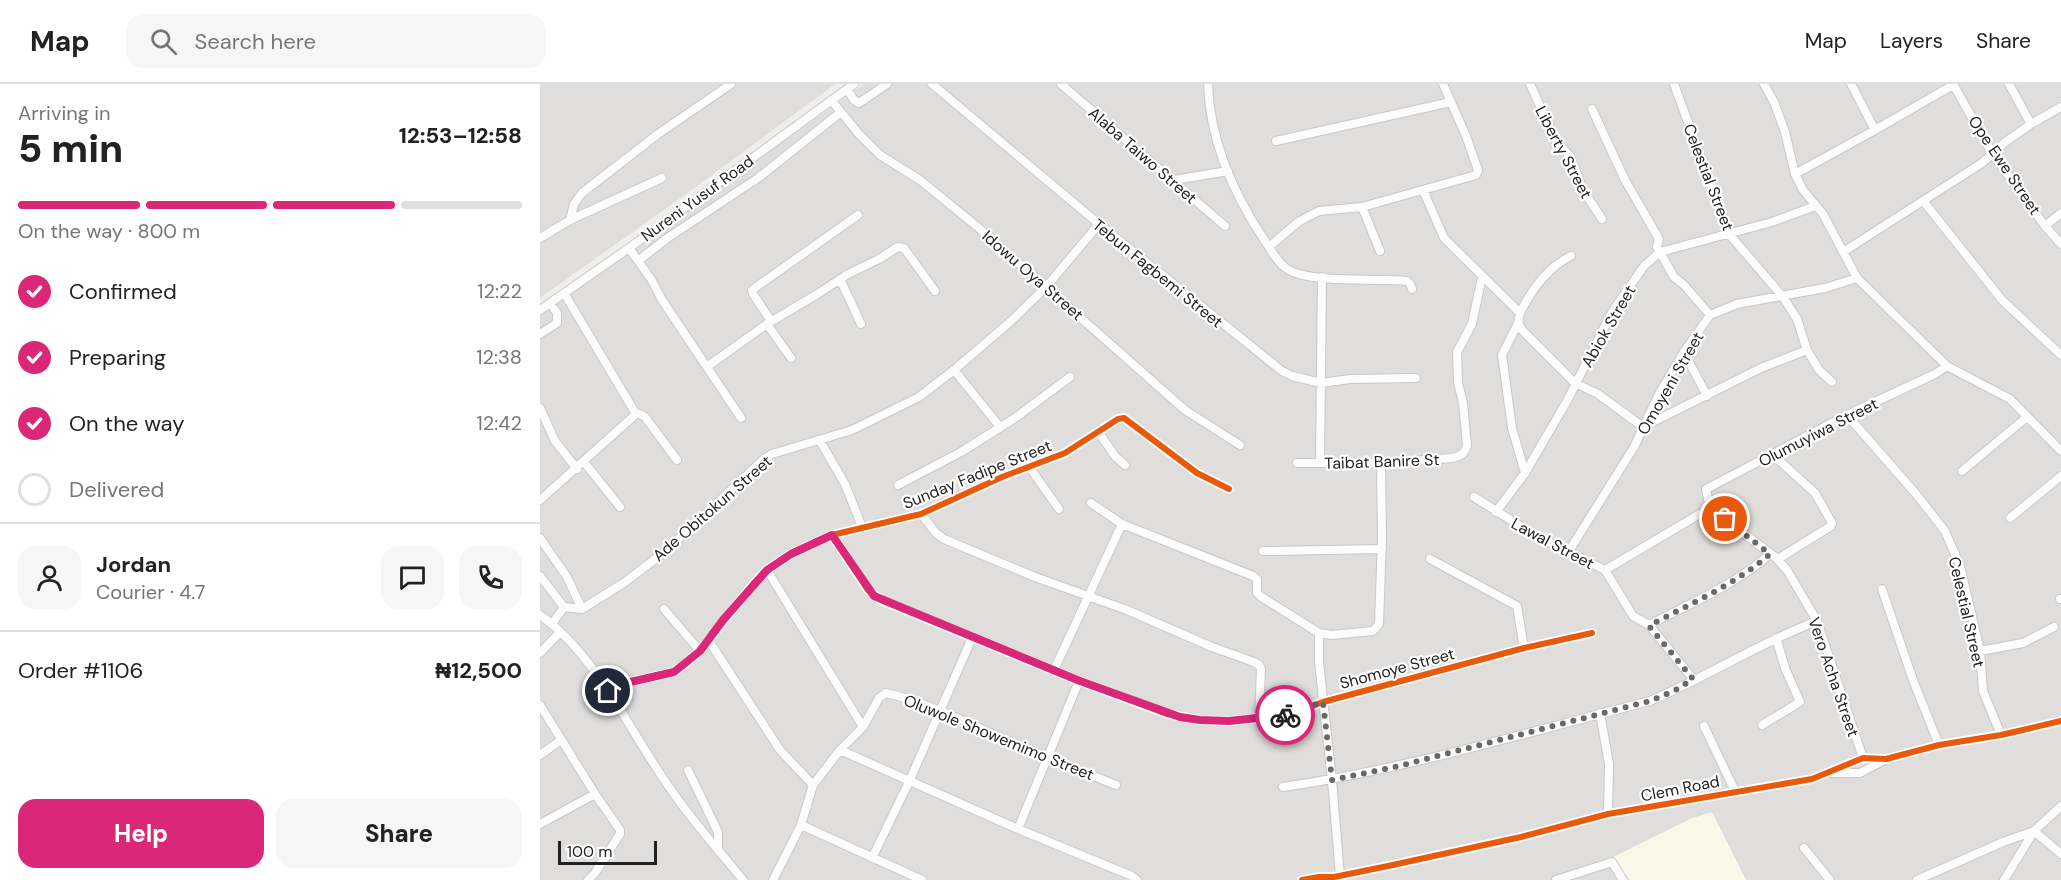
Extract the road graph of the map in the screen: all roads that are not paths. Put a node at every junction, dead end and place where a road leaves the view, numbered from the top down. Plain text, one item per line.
1 (731, 84) edge
2 (887, 84) edge
3 (932, 84) edge
4 (1061, 84) edge
5 (1208, 84) edge
6 (1443, 84) edge
7 (1530, 84) edge
8 (1674, 84) edge
9 (1764, 84) edge
10 (1851, 84) edge
11 (1953, 84) edge
12 (2009, 84) edge
13 (850, 86) edge
14 (831, 100) junction
15 (1451, 102) junction
16 (2061, 107) edge
17 (1592, 109) dead end
18 (841, 112) junction
19 (2031, 124) junction
20 (1875, 130) junction
21 (1276, 141) dead end
22 (1992, 153) junction
23 (1228, 171) junction
24 (1795, 174) junction
25 (662, 178) dead end
26 (1174, 180) junction
27 (1423, 190) junction
28 (1924, 201) junction
29 (1815, 206) junction
30 (1362, 207) junction
31 (2061, 213) edge
32 (858, 215) dead end
33 (1602, 219) dead end
34 (570, 220) junction
35 (1099, 224) junction
36 (1225, 226) dead end
37 (2045, 226) junction
38 (1729, 234) junction
39 (540, 237) edge
40 (2061, 244) edge
41 (1269, 247) junction
42 (629, 248) junction
43 (1380, 251) dead end
44 (1660, 252) junction
45 (1843, 252) junction
46 (1571, 256) dead end
47 (638, 261) junction
48 (1322, 277) junction
49 (1482, 277) junction
50 (1857, 278) junction
51 (840, 279) junction
52 (1047, 287) junction
53 (1412, 289) dead end
54 (935, 291) dead end
55 (564, 293) junction
56 (1783, 297) junction
57 (550, 303) junction
58 (540, 310) edge
59 (1520, 313) junction
60 (1710, 315) junction
61 (769, 323) junction
62 (1518, 323) junction
63 (861, 324) dead end
64 (540, 334) edge
65 (1807, 350) junction
66 (1684, 352) junction
67 (2061, 355) edge
68 (791, 358) dead end
69 (708, 366) junction
70 (1947, 366) junction
71 (954, 370) junction
72 (1070, 376) dead end
73 (1416, 378) dead end
74 (1832, 382) dead end
75 (1321, 383) junction
76 (1575, 383) junction
77 (1707, 396) junction
78 (540, 408) edge
79 (636, 414) junction
80 (1847, 415) junction
81 (2027, 417) junction
82 (741, 418) dead end
83 (1000, 427) junction
84 (1643, 427) junction
85 (1099, 433) junction
86 (820, 441) junction
87 (1240, 445) dead end
88 (2061, 451) edge
89 (1772, 454) junction
90 (678, 460) dead end
91 (584, 462) junction
92 (1297, 463) dead end
93 (1320, 463) junction
94 (1381, 463) junction
95 (1125, 465) dead end
96 (1030, 468) junction
97 (577, 469) junction
98 (1962, 471) dead end
99 (1525, 472) junction
100 (2061, 476) edge
101 (898, 485) dead end
102 (1229, 489) dead end
103 (1474, 497) dead end
104 (540, 500) edge
105 (1091, 503) dead end
106 (620, 507) dead end
107 (1710, 508) junction
108 (1059, 509) dead end
109 (1496, 512) junction
110 (921, 514) junction
111 (2010, 518) dead end
112 (1122, 524) junction
113 (862, 527) junction
114 (832, 535) junction
115 (540, 538) edge
116 (1382, 549) junction
117 (1569, 550) junction
118 (1263, 551) dead end
119 (1770, 554) junction
120 (1430, 560) dead end
121 (1778, 560) junction
122 (767, 570) junction
123 (1605, 570) junction
124 (540, 576) edge
125 (1882, 589) dead end
126 (1089, 596) junction
127 (564, 607) junction
128 (582, 609) junction
129 (664, 609) dead end
130 (540, 615) edge
131 (1817, 621) junction
132 (552, 624) junction
133 (1649, 626) junction
134 (2054, 627) dead end
135 (560, 632) junction
136 (1318, 633) junction
137 (1592, 633) dead end
138 (972, 638) junction
139 (1776, 638) junction
140 (709, 641) junction
141 (1524, 648) junction
142 (700, 651) junction
143 (1980, 651) junction
144 (540, 653) edge
145 (1054, 670) junction
146 (1693, 679) junction
147 (1080, 681) junction
148 (608, 691) junction
149 (1323, 702) junction
150 (540, 705) edge
151 (940, 711) junction
152 (1600, 713) junction
153 (1259, 719) junction
154 (2061, 721) edge
155 (1761, 725) dead end
156 (1704, 726) dead end
157 (863, 727) junction
158 (2001, 735) junction
159 (561, 740) junction
160 (1939, 745) junction
161 (840, 750) junction
162 (540, 755) edge
163 (1048, 758) junction
164 (1863, 758) junction
165 (1886, 759) junction
166 (687, 770) dead end
167 (1825, 773) junction
168 (1332, 780) junction
169 (909, 782) junction
170 (813, 785) junction
171 (1116, 785) dead end
172 (1283, 787) dead end
173 (1735, 791) junction
174 (595, 794) junction
175 (2061, 806) edge
176 (1608, 814) junction
177 (540, 824) edge
178 (801, 825) junction
179 (1018, 829) junction
180 (2034, 831) junction
181 (718, 848) junction
182 (1804, 848) dead end
183 (2061, 854) edge
184 (872, 858) junction
185 (1335, 878) edge
186 (588, 880) edge
187 (743, 880) edge
188 (773, 880) edge
189 (922, 880) edge
190 (1137, 880) edge
191 (1302, 880) edge
192 (1556, 880) edge
193 (1623, 880) edge
194 (1830, 880) edge
195 (1917, 880) edge
196 (2004, 880) edge

1 - 34 street
2 - 13 street
3 - 35 street, Tebun Fagbemi Street
4 - 26 street, Alaba Taiwo Street
5 - 23 street
6 - 15 street
7 - 33 street, Liberty Street
8 - 38 street, Celestial Street
9 - 24 street
10 - 20 street
11 - 20 street
11 - 22 street, Ope Ewe Street
12 - 19 street
13 - 14 street, Nureni Yusuf Road
14 - 18 street, Idowu Oya Street
14 - 42 street, Nureni Yusuf Road
15 - 21 street
15 - 27 street
16 - 19 street
17 - 44 street
18 - 47 street
18 - 52 street, Idowu Oya Street
19 - 22 street
20 - 24 street
22 - 28 street
22 - 37 street, Ope Ewe Street
23 - 26 street
23 - 41 street
24 - 29 street
25 - 34 street
26 - 36 street, Alaba Taiwo Street
27 - 30 street
27 - 49 street
28 - 45 street
28 - 67 street
29 - 38 street
29 - 45 street
30 - 41 street
30 - 43 street
31 - 37 street
32 - 61 street
34 - 39 street
35 - 52 street, Ade Obitokun Street
35 - 75 street, Tebun Fagbemi Street
37 - 40 street, Ope Ewe Street
38 - 44 street
38 - 56 street, Celestial Street
41 - 48 street
42 - 47 street
42 - 55 street, Nureni Yusuf Road
44 - 60 street
44 - 76 street, Abiok Street
45 - 50 street
46 - 59 street
47 - 69 street
48 - 53 street
48 - 75 street
49 - 59 street
49 - 94 street, Taibat Banire St
50 - 56 street, Omoyeni Street
50 - 70 street
51 - 54 street
51 - 61 street
51 - 63 street
52 - 71 street, Ade Obitokun Street
52 - 87 street, Idowu Oya Street
55 - 57 street, Nureni Yusuf Road
55 - 79 street
56 - 60 street, Omoyeni Street
56 - 65 street, Celestial Street
57 - 58 street, Nureni Yusuf Road
57 - 64 street
59 - 62 street
60 - 66 street, Omoyeni Street
61 - 68 street
61 - 69 street
62 - 76 street
62 - 99 street
65 - 74 street, Celestial Street
65 - 77 street
66 - 77 street
66 - 84 street, Omoyeni Street
69 - 82 street
70 - 80 street, Olumuyiwa Street
70 - 81 street
71 - 83 street
71 - 86 street, Ade Obitokun Street
72 - 83 street
73 - 75 street, Tebun Fagbemi Street
75 - 93 street
76 - 84 street
76 - 99 street, Abiok Street
77 - 84 street
78 - 97 street
79 - 90 street
79 - 91 street
80 - 89 street, Olumuyiwa Street
80 - 143 street, Celestial Street
81 - 88 street
81 - 98 street
83 - 101 street
84 - 117 street, Omoyeni Street
85 - 95 street
85 - 96 street, Sunday Fadipe Street
85 - 102 street, Sunday Fadipe Street
86 - 113 street
86 - 128 street, Ade Obitokun Street
89 - 107 street, Olumuyiwa Street
89 - 121 street
91 - 97 street
91 - 106 street
92 - 93 street, Taibat Banire St
93 - 94 street, Taibat Banire St
94 - 116 street
96 - 108 street
96 - 110 street, Sunday Fadipe Street
97 - 104 street
99 - 109 street, Abiok Street
100 - 111 street
103 - 109 street, Lawal Street
105 - 112 street
107 - 119 street, Vero Acha Street
107 - 123 street
109 - 117 street, Lawal Street
110 - 113 street, Sunday Fadipe Street
110 - 126 street
112 - 126 street
112 - 136 street
113 - 114 street, Sunday Fadipe Street
114 - 122 street, Sunday Fadipe Street
114 - 138 street, Shomoye Street
115 - 128 street
116 - 118 street
116 - 136 street
117 - 123 street, Lawal Street
119 - 121 street, Vero Acha Street
119 - 133 street
120 - 141 street
121 - 131 street, Vero Acha Street
122 - 140 street, Sunday Fadipe Street
122 - 157 street
123 - 133 street, Lawal Street
124 - 127 street
125 - 160 street
126 - 145 street
126 - 153 street
127 - 128 street
127 - 132 street
129 - 142 street
130 - 132 street
131 - 139 street
131 - 164 street, Vero Acha Street
132 - 135 street
133 - 146 street, Lawal Street
134 - 143 street
135 - 144 street
135 - 148 street
136 - 149 street
137 - 141 street, Shomoye Street
138 - 145 street, Shomoye Street
138 - 151 street
139 - 146 street
139 - 155 street
140 - 142 street, Sunday Fadipe Street
140 - 170 street
141 - 149 street, Shomoye Street
142 - 148 street, Sunday Fadipe Street
143 - 158 street, Celestial Street
145 - 147 street, Shomoye Street
146 - 152 street
147 - 153 street, Shomoye Street
147 - 163 street
148 - 181 street
149 - 153 street, Shomoye Street
149 - 168 street
150 - 159 street
151 - 157 street, Oluwole Showemimo Street
151 - 163 street, Oluwole Showemimo Street
151 - 169 street
152 - 168 street
152 - 176 street
154 - 158 street, Clem Road
156 - 173 street
157 - 161 street, Oluwole Showemimo Street
158 - 160 street, Clem Road
159 - 162 street
159 - 174 street
160 - 165 street, Clem Road
161 - 169 street
161 - 170 street, Oluwole Showemimo Street
163 - 171 street, Oluwole Showemimo Street
163 - 179 street
164 - 165 street, Clem Road
164 - 167 street, Clem Road
165 - 167 street
166 - 181 street
167 - 173 street, Clem Road
168 - 172 street
168 - 185 street
169 - 179 street
169 - 184 street
170 - 178 street, Oluwole Showemimo Street
173 - 176 street, Clem Road
174 - 177 street
174 - 186 street
175 - 180 street
176 - 185 street, Clem Road
178 - 184 street
178 - 188 street, Oluwole Showemimo Street
179 - 190 street
180 - 183 street
180 - 195 street
180 - 196 street
181 - 187 street
182 - 194 street
184 - 189 street
185 - 191 street, Clem Road
192 - 193 street

